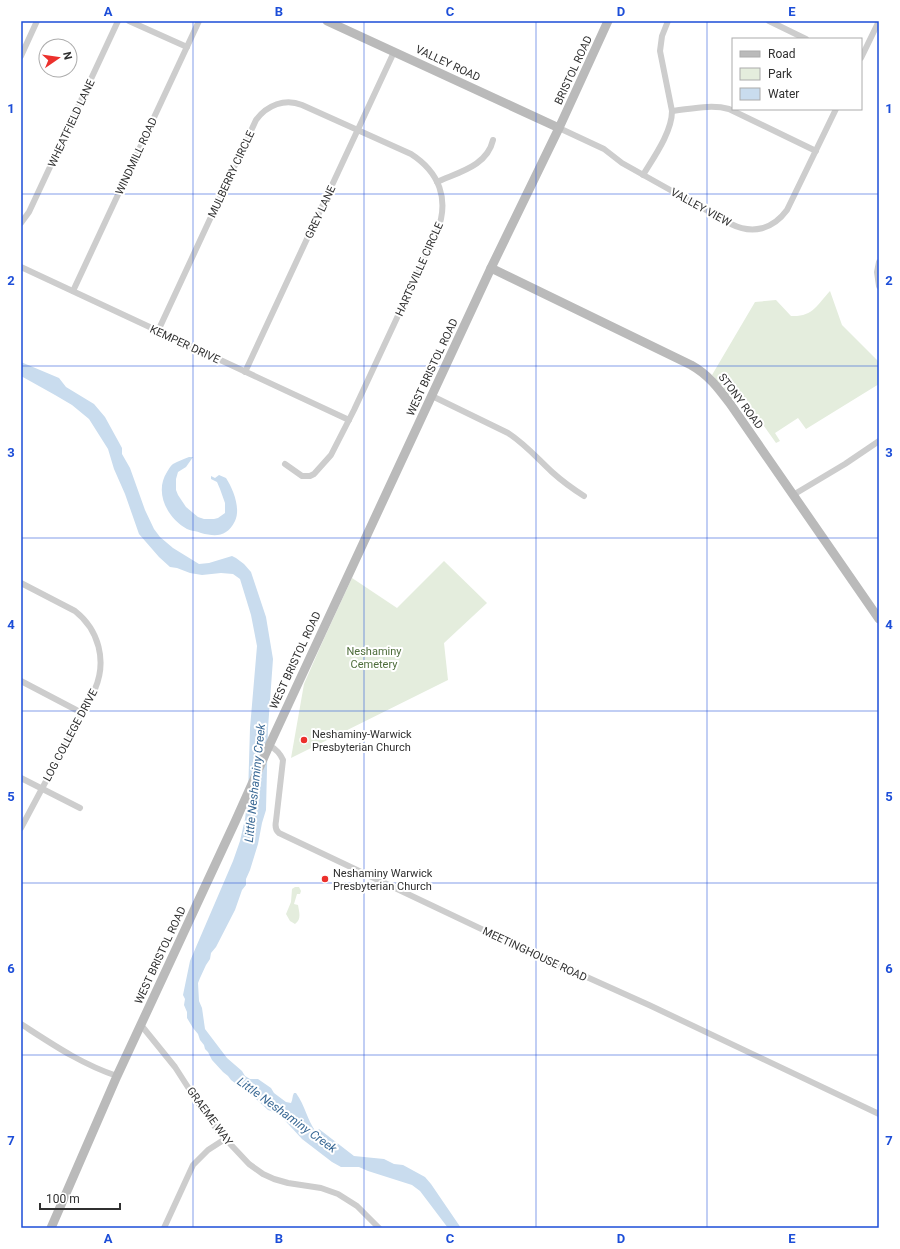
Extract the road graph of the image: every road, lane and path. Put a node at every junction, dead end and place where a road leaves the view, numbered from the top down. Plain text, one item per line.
1 (38, 21) edge
2 (118, 21) edge
3 (129, 21) edge
4 (199, 21) edge
5 (327, 21) edge
6 (608, 21) edge
7 (668, 21) edge
8 (769, 21) edge
9 (879, 21) edge
10 (804, 38) edge
11 (187, 46) junction
12 (394, 52) junction
13 (21, 56) edge
14 (862, 56) edge
15 (836, 110) edge
16 (672, 111) junction
17 (559, 128) junction
18 (358, 130) junction
19 (493, 140) dead end
20 (816, 151) junction
21 (643, 175) junction
22 (437, 182) junction
23 (21, 223) edge
24 (879, 262) edge
25 (21, 267) edge
26 (491, 268) junction
27 (879, 286) edge
28 (73, 291) junction
29 (158, 331) junction
30 (245, 372) junction
31 (432, 396) junction
32 (348, 420) junction
33 (879, 441) edge
34 (285, 464) dead end
35 (793, 495) junction
36 (584, 496) dead end
37 (21, 583) edge
38 (879, 619) edge
39 (21, 681) edge
40 (82, 713) junction
41 (269, 745) junction
42 (21, 778) edge
43 (42, 789) junction
44 (80, 808) dead end
45 (21, 828) edge
46 (21, 1024) edge
47 (141, 1025) junction
48 (117, 1076) junction
49 (879, 1114) edge
50 (225, 1139) junction
51 (51, 1228) edge
52 (164, 1228) edge
53 (378, 1228) edge

1 - 13 street
2 - 23 street, WHEATFIELD LANE
3 - 11 street
4 - 11 street, WINDMILL ROAD
5 - 12 main road, VALLEY ROAD
6 - 17 main road, BRISTOL ROAD
7 - 16 street
8 - 10 street
9 - 14 street
11 - 28 street, WINDMILL ROAD
12 - 17 main road, VALLEY ROAD
12 - 18 street, GREY LANE
15 - 20 street, VALLEY VIEW
16 - 20 street
16 - 21 street
17 - 21 street, VALLEY VIEW
17 - 26 main road, WEST BRISTOL ROAD
18 - 22 street, HARTSVILLE CIRCLE
18 - 29 street, MULBERRY CIRCLE
18 - 30 street, GREY LANE
19 - 22 street
20 - 21 street, VALLEY VIEW
22 - 32 street, HARTSVILLE CIRCLE
24 - 27 street
25 - 28 street, KEMPER DRIVE
26 - 31 main road, WEST BRISTOL ROAD
26 - 35 main road, STONY ROAD
28 - 29 street, KEMPER DRIVE
29 - 30 street, KEMPER DRIVE
30 - 32 street, KEMPER DRIVE
31 - 36 street
31 - 41 main road, WEST BRISTOL ROAD
32 - 34 street, HARTSVILLE CIRCLE
33 - 35 street
35 - 38 main road, STONY ROAD
37 - 40 street, LOG COLLEGE DRIVE
39 - 40 street
40 - 43 street, LOG COLLEGE DRIVE
41 - 47 main road, WEST BRISTOL ROAD
41 - 49 street, MEETINGHOUSE ROAD
42 - 43 street
43 - 44 street
43 - 45 street, LOG COLLEGE DRIVE
46 - 48 street
47 - 48 main road, WEST BRISTOL ROAD
47 - 50 street, GRAEME WAY
48 - 51 main road, WEST BRISTOL ROAD
50 - 52 street
50 - 53 street, GRAEME WAY

